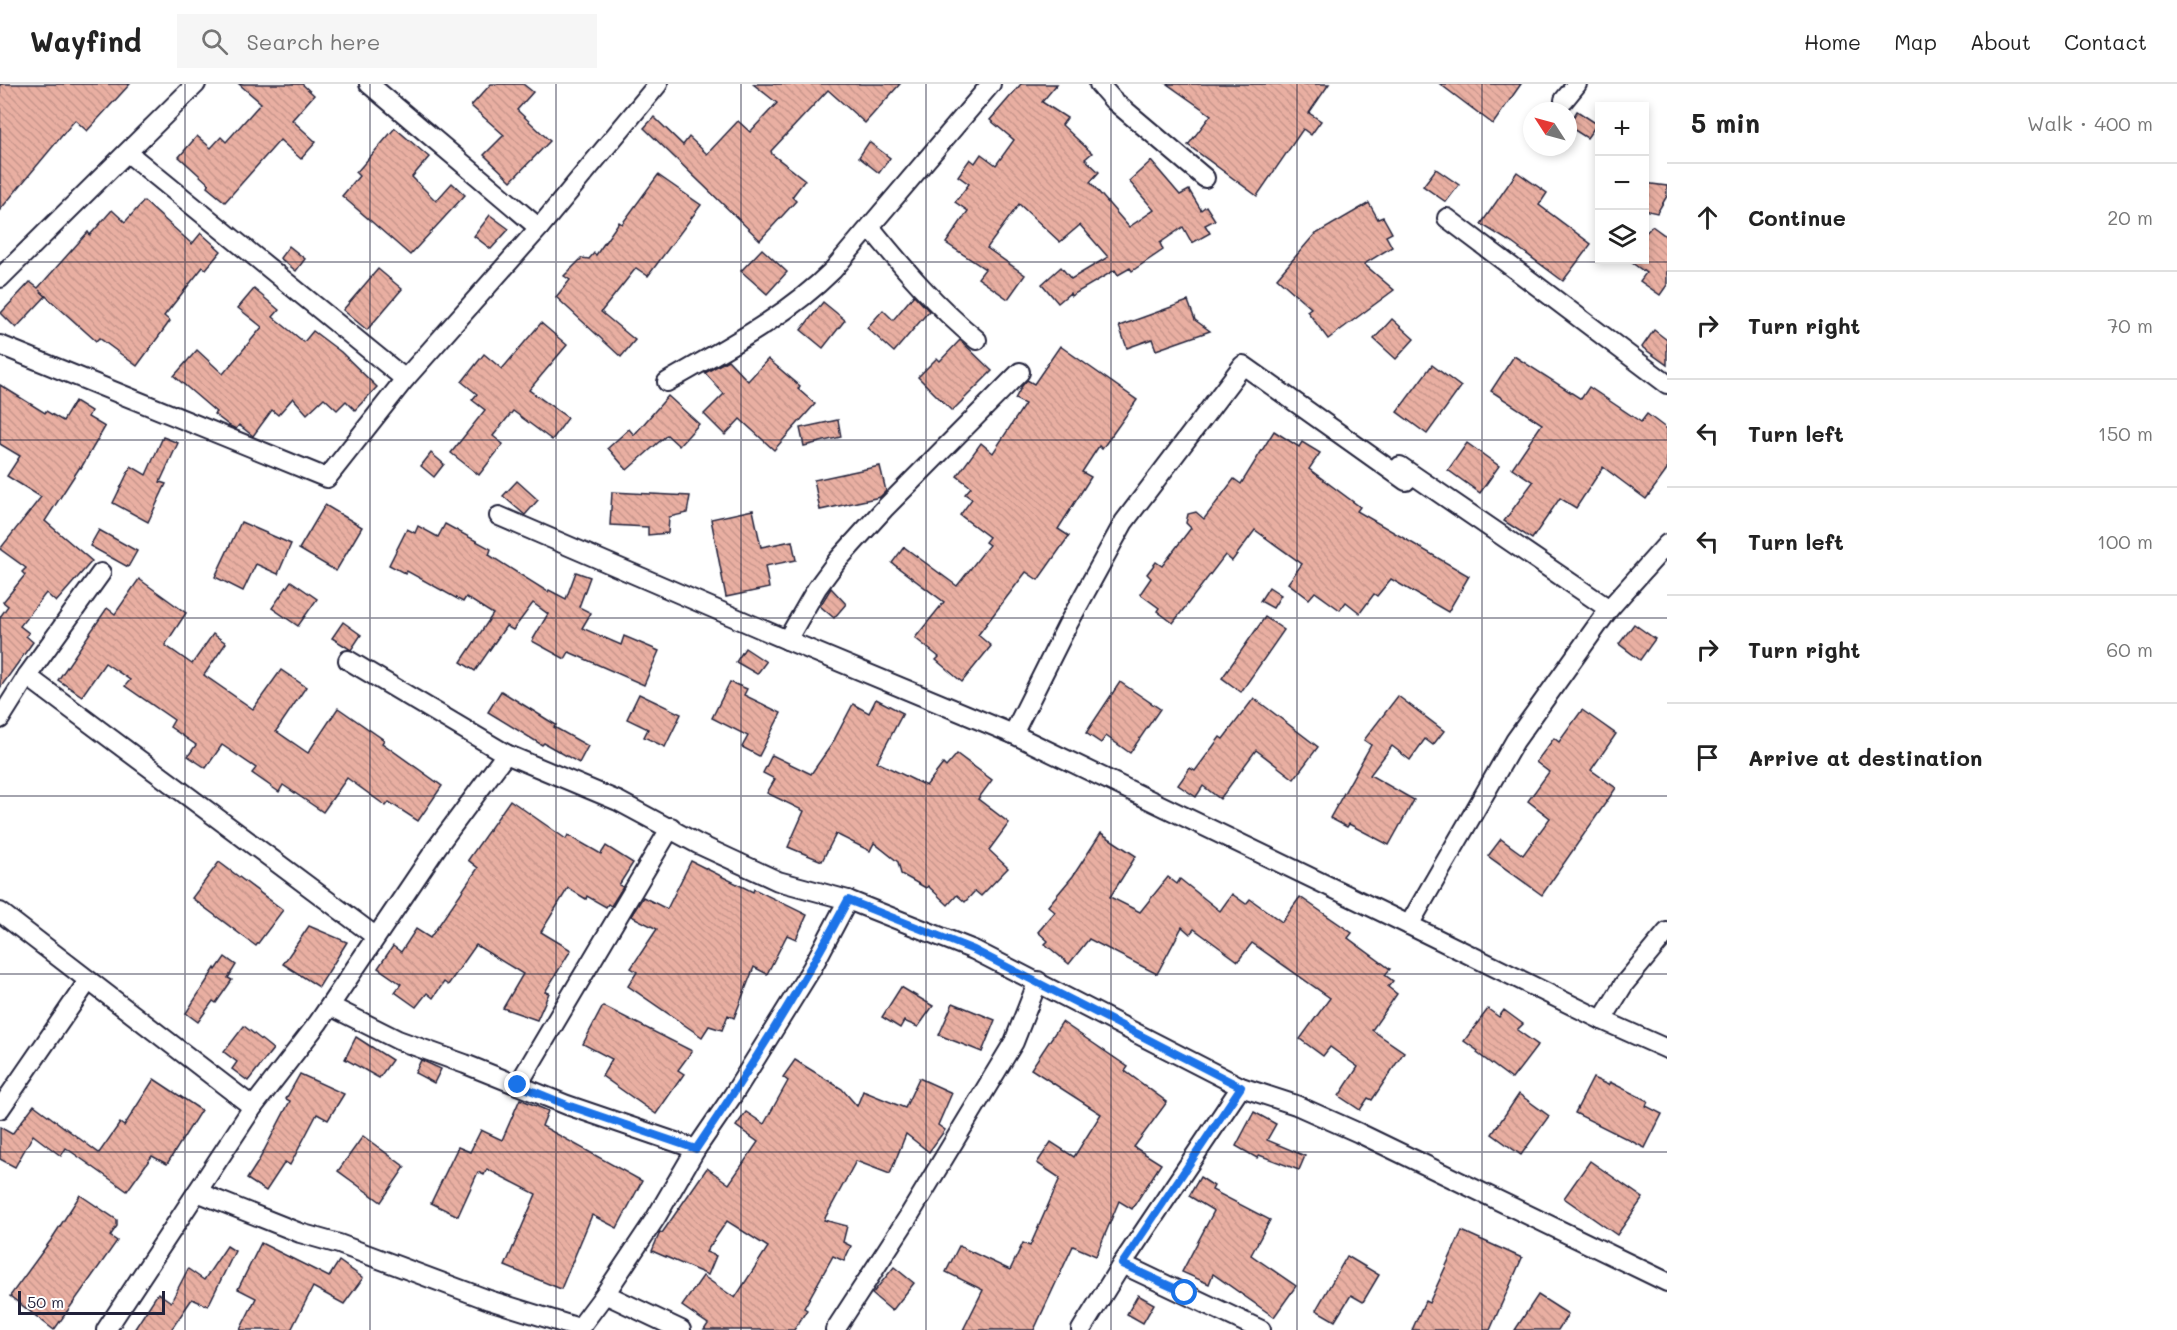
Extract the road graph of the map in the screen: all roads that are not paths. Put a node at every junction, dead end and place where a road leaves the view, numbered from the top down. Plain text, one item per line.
1 (196, 84) edge
2 (369, 84) edge
3 (658, 84) edge
4 (991, 84) edge
5 (1099, 84) edge
6 (1577, 84) edge
7 (1564, 100) dead end
8 (128, 153) junction
9 (1205, 178) dead end
10 (1447, 218) dead end
11 (870, 227) junction
12 (539, 228) junction
13 (0, 278) edge
14 (977, 340) dead end
15 (0, 345) edge
16 (1020, 372) dead end
17 (405, 379) junction
18 (667, 382) dead end
19 (1667, 384) edge
20 (1384, 455) dead end
21 (1406, 481) dead end
22 (499, 516) dead end
23 (1667, 544) edge
24 (101, 573) dead end
25 (1609, 609) junction
26 (787, 640) junction
27 (348, 660) dead end
28 (27, 676) junction
29 (0, 719) edge
30 (1013, 734) junction
31 (506, 754) junction
32 (671, 827) junction
33 (848, 900) junction
34 (0, 912) edge
35 (1409, 925) junction
36 (1667, 932) edge
37 (375, 936) junction
38 (88, 981) junction
39 (1038, 981) junction
40 (330, 1006) junction
41 (1602, 1020) junction
42 (1667, 1049) edge
43 (518, 1085) junction
44 (1241, 1087) junction
45 (253, 1107) junction
46 (0, 1109) edge
47 (696, 1149) junction
48 (197, 1192) junction
49 (1122, 1264) junction
50 (1667, 1282) edge
51 (605, 1294) junction
52 (579, 1329) edge
53 (106, 1330) edge
54 (681, 1330) edge
55 (836, 1330) edge
56 (1081, 1330) edge
57 (1261, 1330) edge

1 - 8 street
2 - 12 street
3 - 12 street
4 - 11 street
5 - 9 street
6 - 7 street
8 - 13 street
8 - 17 street
10 - 19 street
11 - 14 street
11 - 18 street
12 - 17 street
15 - 17 street
16 - 26 street
20 - 25 street
21 - 30 street
22 - 26 street
23 - 25 street
24 - 28 street
25 - 35 street
26 - 30 street
27 - 31 street
28 - 29 street
28 - 37 street
30 - 35 street
31 - 32 street
31 - 37 street
32 - 33 street
32 - 43 street
33 - 39 street
33 - 47 street
34 - 38 street
35 - 41 street
36 - 41 street
37 - 40 street
38 - 45 street
38 - 46 street
39 - 44 street
39 - 55 street
40 - 43 street
40 - 45 street
41 - 42 street
43 - 47 street
44 - 49 street
44 - 50 street
45 - 48 street
47 - 51 street
48 - 52 street
48 - 53 street
49 - 56 street
49 - 57 street
51 - 52 street
51 - 54 street

